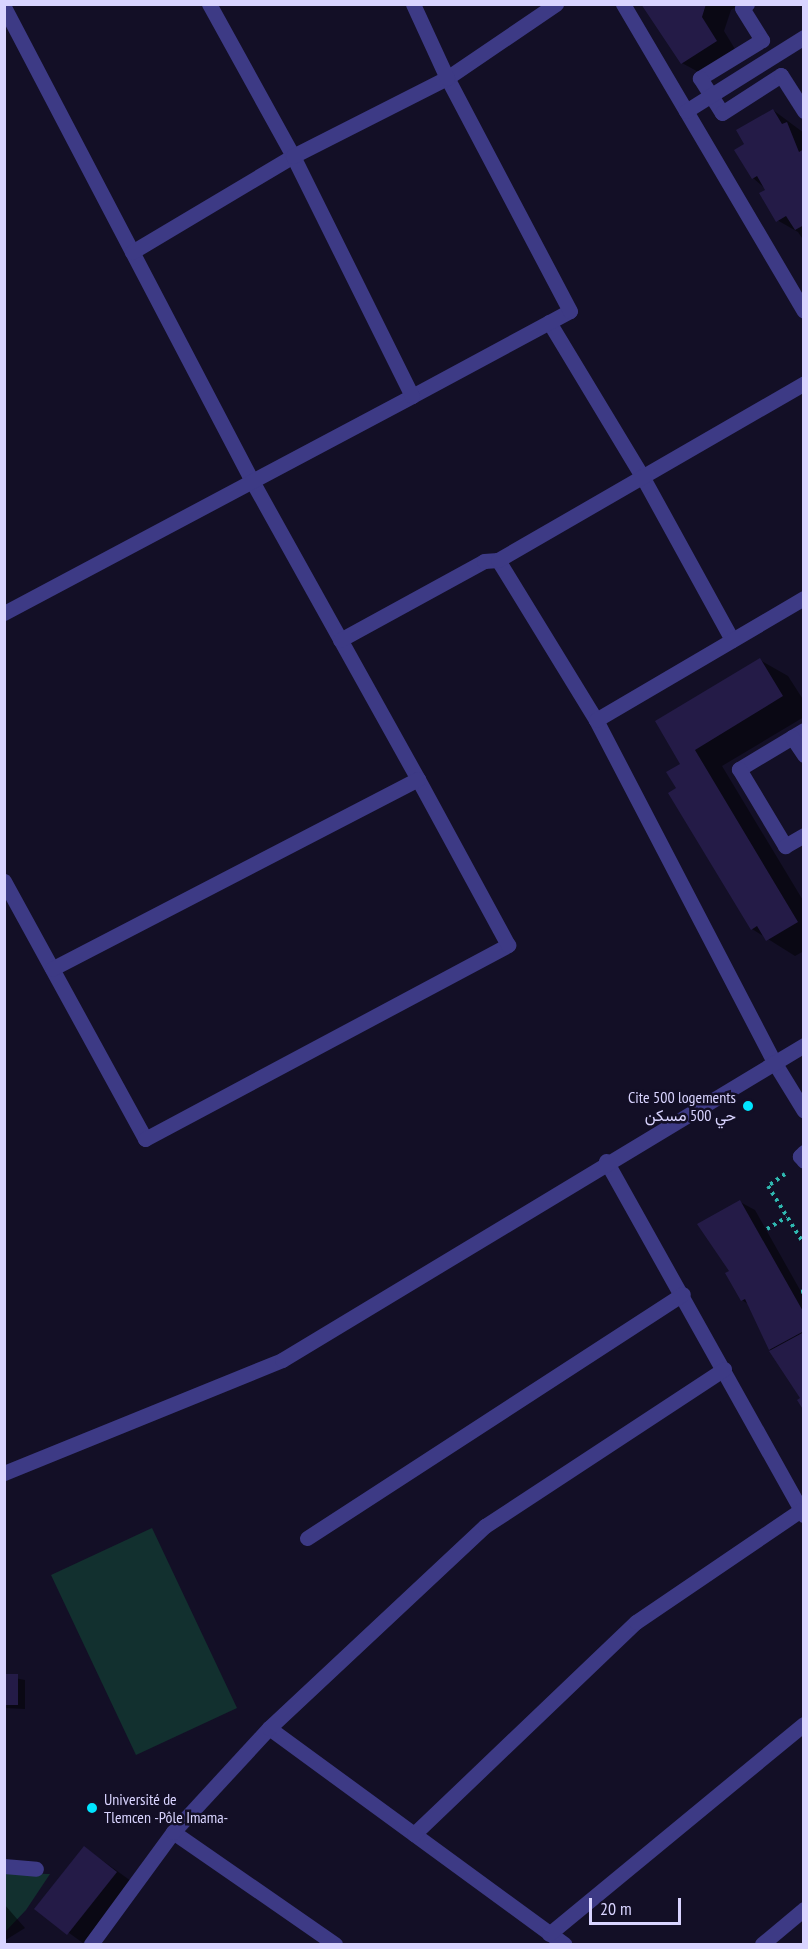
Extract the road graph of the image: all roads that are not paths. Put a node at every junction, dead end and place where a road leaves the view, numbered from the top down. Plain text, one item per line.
1 (209, 4) edge
2 (413, 4) edge
3 (556, 4) edge
4 (623, 4) edge
5 (747, 4) edge
6 (4, 7) edge
7 (804, 37) edge
8 (447, 78) junction
9 (711, 95) junction
10 (686, 111) junction
11 (804, 111) edge
12 (293, 156) junction
13 (132, 252) junction
14 (804, 311) edge
15 (549, 322) junction
16 (804, 383) edge
17 (412, 396) junction
18 (642, 476) junction
19 (252, 481) junction
20 (498, 560) junction
21 (804, 598) edge
22 (4, 613) edge
23 (340, 640) junction
24 (732, 640) junction
25 (596, 720) junction
26 (798, 734) edge
27 (804, 755) edge
28 (418, 779) junction
29 (804, 835) edge
30 (4, 881) edge
31 (52, 969) junction
32 (804, 1045) edge
33 (774, 1062) junction
34 (804, 1111) edge
35 (804, 1152) edge
36 (606, 1161) junction
37 (804, 1161) edge
38 (683, 1294) junction
39 (724, 1369) junction
40 (4, 1473) edge
41 (802, 1513) edge
42 (307, 1538) dead end
43 (804, 1724) edge
44 (269, 1728) junction
45 (173, 1832) junction
46 (414, 1834) junction
47 (4, 1866) edge
48 (36, 1869) dead end
49 (804, 1909) edge
50 (549, 1934) junction
51 (91, 1944) edge
52 (335, 1944) edge
53 (564, 1944) edge
54 (762, 1944) edge

1 - 12 street
2 - 8 street
3 - 8 street
4 - 10 street
5 - 9 street
6 - 13 street
7 - 9 street
8 - 12 street
8 - 15 street
9 - 10 street
9 - 11 street
10 - 14 street
12 - 13 street
12 - 17 street
13 - 19 street
15 - 17 street
15 - 18 street
16 - 18 street
17 - 19 street
18 - 20 street
18 - 24 street
19 - 22 street
19 - 23 street
20 - 23 street
20 - 25 street
21 - 24 street
23 - 28 street
24 - 25 street
25 - 33 street
26 - 27 street
26 - 29 street
28 - 31 street
28 - 31 street
30 - 31 street
32 - 33 street
33 - 34 street
33 - 36 street
35 - 37 street
36 - 38 street
36 - 40 street
38 - 39 street
38 - 42 street
39 - 41 street
39 - 44 street
41 - 46 street
43 - 50 street
44 - 45 street
44 - 46 street
45 - 51 street
45 - 52 street
46 - 50 street
47 - 48 street
49 - 54 street
50 - 53 street

